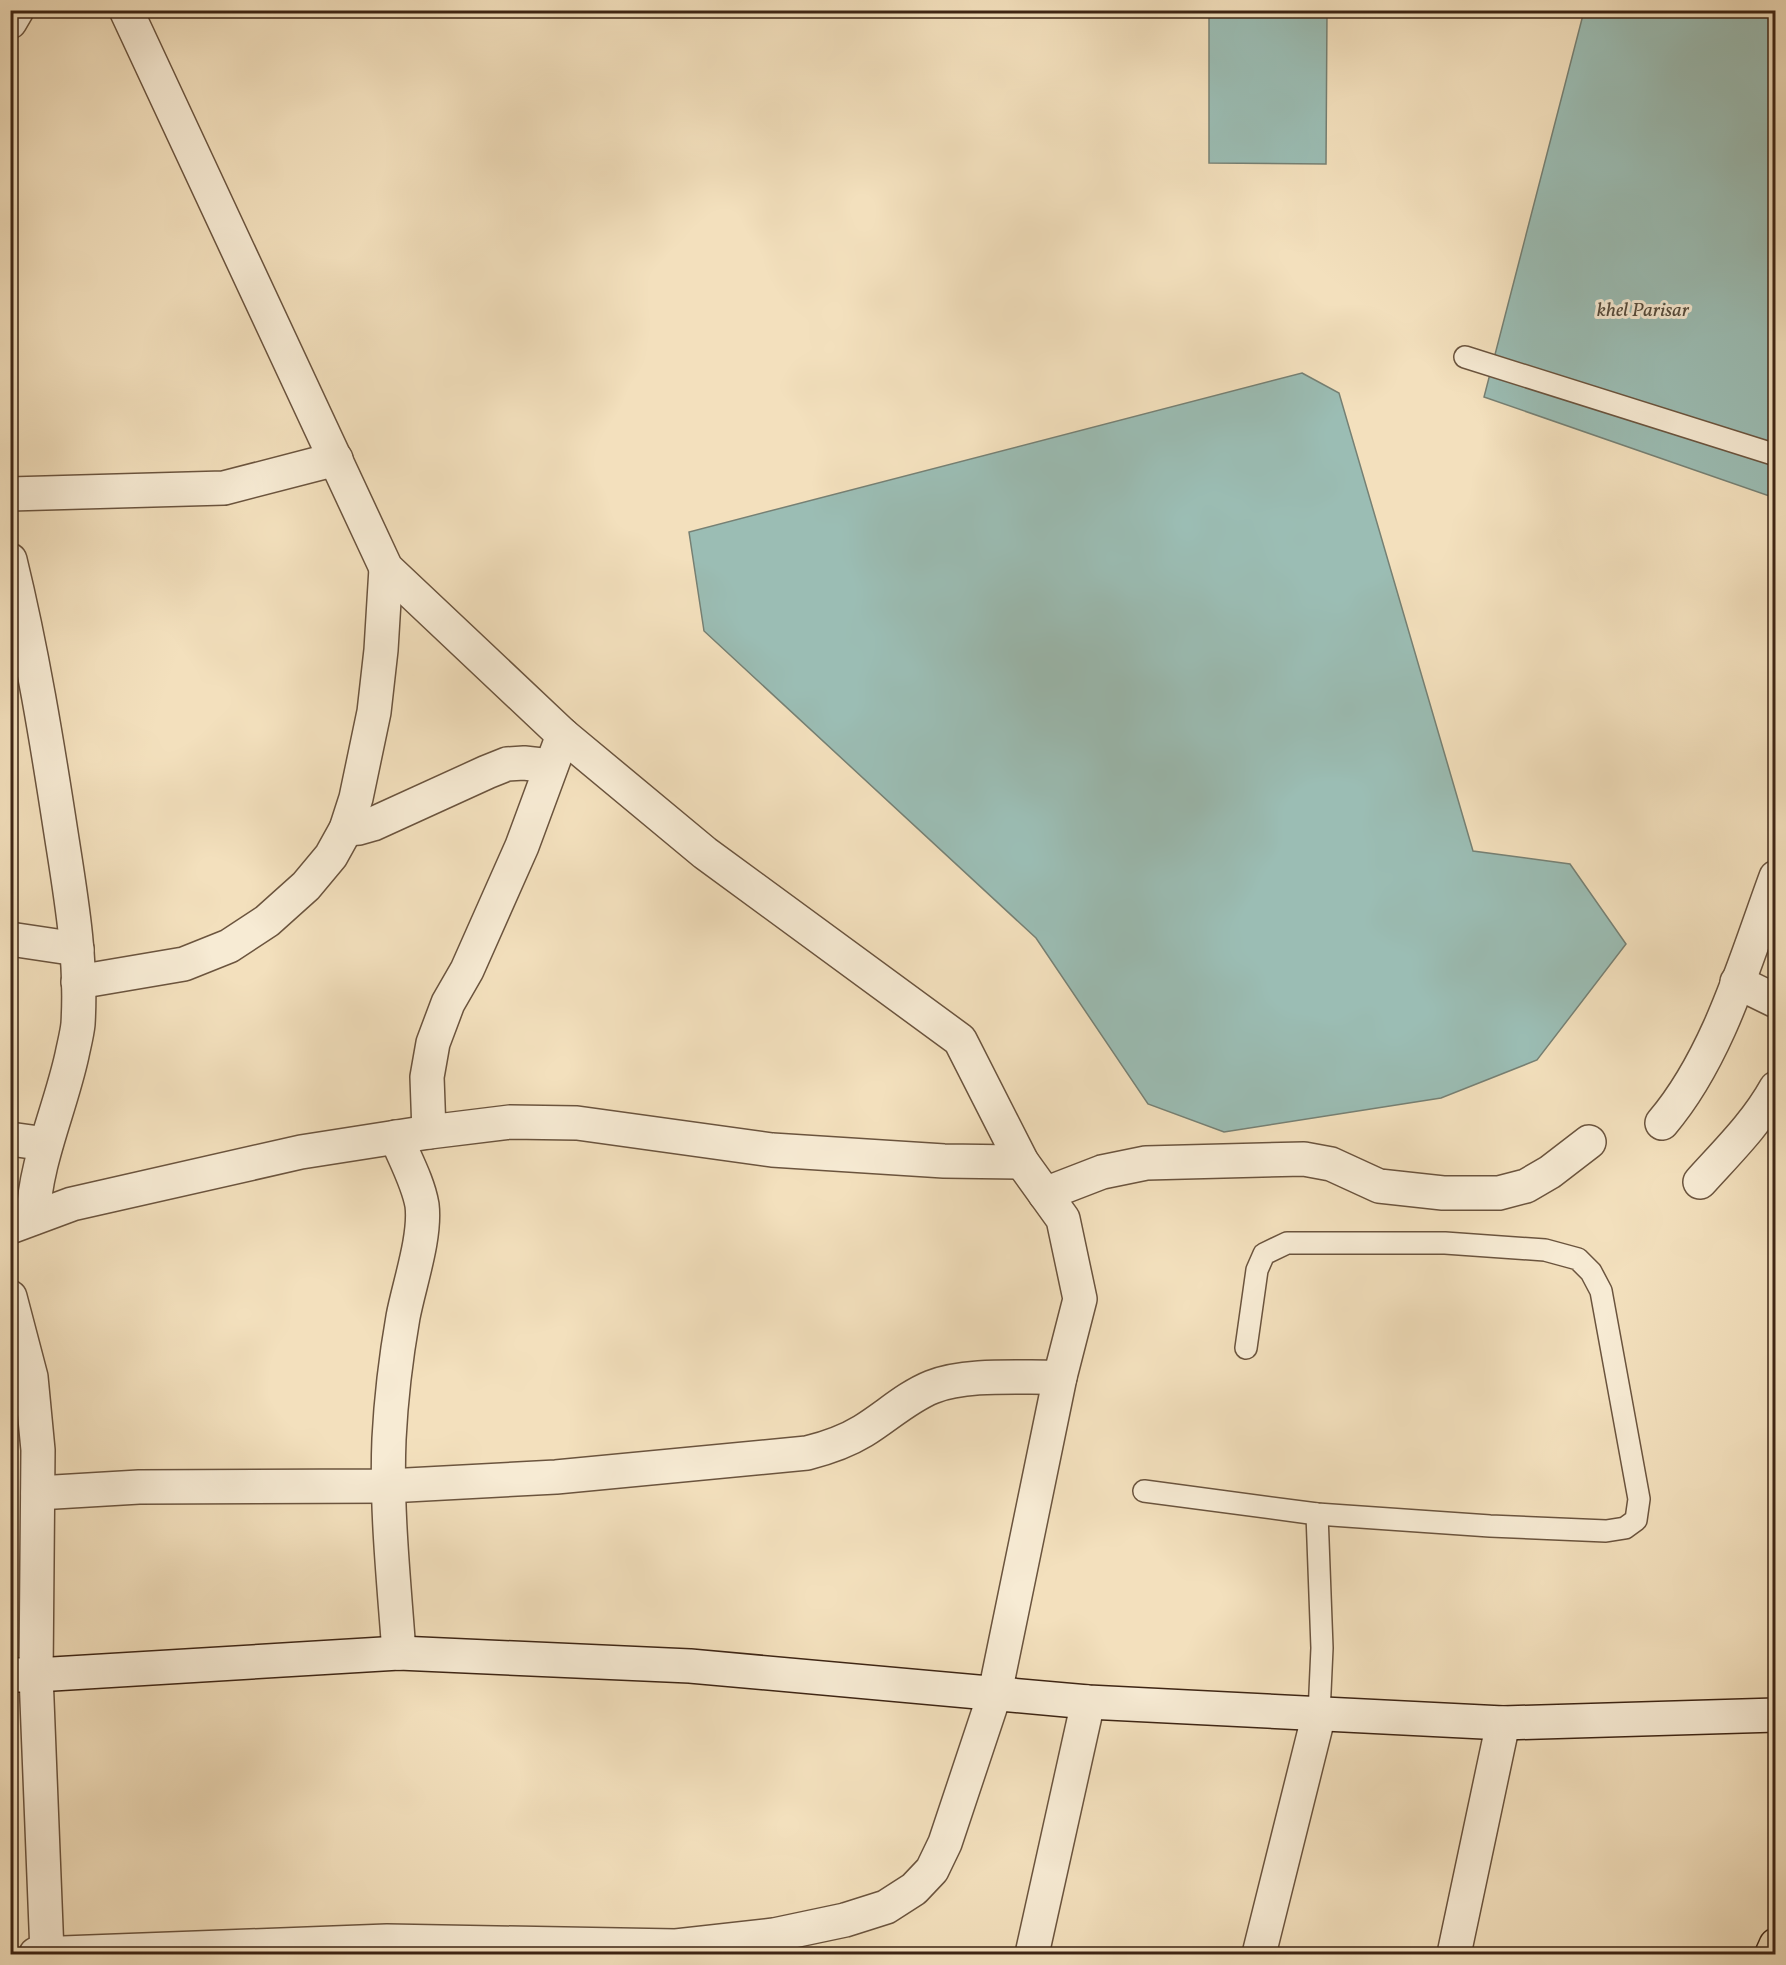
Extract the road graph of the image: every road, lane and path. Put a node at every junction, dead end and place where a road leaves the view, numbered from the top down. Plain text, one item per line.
1 (17, 10) edge
2 (126, 10) edge
3 (10, 22) edge
4 (1465, 357) dead end
5 (1776, 455) edge
6 (336, 459) junction
7 (10, 494) edge
8 (10, 560) edge
9 (386, 568) junction
10 (563, 735) junction
11 (551, 766) junction
12 (346, 829) junction
13 (1776, 877) edge
14 (10, 939) edge
15 (77, 949) junction
16 (78, 982) junction
17 (1737, 982) junction
18 (1776, 1001) edge
19 (1776, 1089) edge
20 (1662, 1123) dead end
21 (429, 1132) junction
22 (396, 1137) junction
23 (10, 1139) edge
24 (1589, 1142) dead end
25 (45, 1144) junction
26 (1022, 1162) junction
27 (1700, 1182) dead end
28 (1045, 1194) junction
29 (22, 1223) edge
30 (10, 1297) edge
31 (1246, 1348) dead end
32 (1060, 1377) junction
33 (388, 1486) junction
34 (1144, 1491) dead end
35 (38, 1494) junction
36 (1317, 1514) junction
37 (399, 1653) junction
38 (23, 1675) edge
39 (995, 1693) junction
40 (1089, 1702) junction
41 (1319, 1714) junction
42 (1776, 1715) edge
43 (1503, 1723) junction
44 (1776, 1945) edge
45 (274, 1950) edge
46 (676, 1950) edge
47 (41, 1954) edge
48 (1032, 1954) edge
49 (1259, 1954) edge
50 (1454, 1954) edge
51 (1772, 1954) edge

1 - 3 street
2 - 6 street
4 - 5 lane
6 - 7 street
6 - 9 street
8 - 15 street
9 - 10 street
9 - 12 street
10 - 11 street
10 - 26 street
11 - 12 street
11 - 21 street
12 - 16 street
13 - 17 street
14 - 15 street
15 - 16 street
16 - 25 street
17 - 18 street
17 - 20 street
19 - 27 street
21 - 22 street
21 - 26 street
22 - 29 street
22 - 33 street
23 - 25 street
24 - 28 street
25 - 29 street
26 - 28 street
28 - 32 street
30 - 35 street
31 - 36 lane
32 - 33 street
32 - 39 street
33 - 35 street
33 - 37 street
34 - 36 lane
35 - 38 street
36 - 41 lane
37 - 38 street
37 - 39 street
38 - 47 street
39 - 40 street
39 - 46 street
40 - 41 street
40 - 48 street
41 - 43 street
41 - 49 street
42 - 43 street
43 - 50 street
44 - 51 highway
45 - 46 street
45 - 47 street

